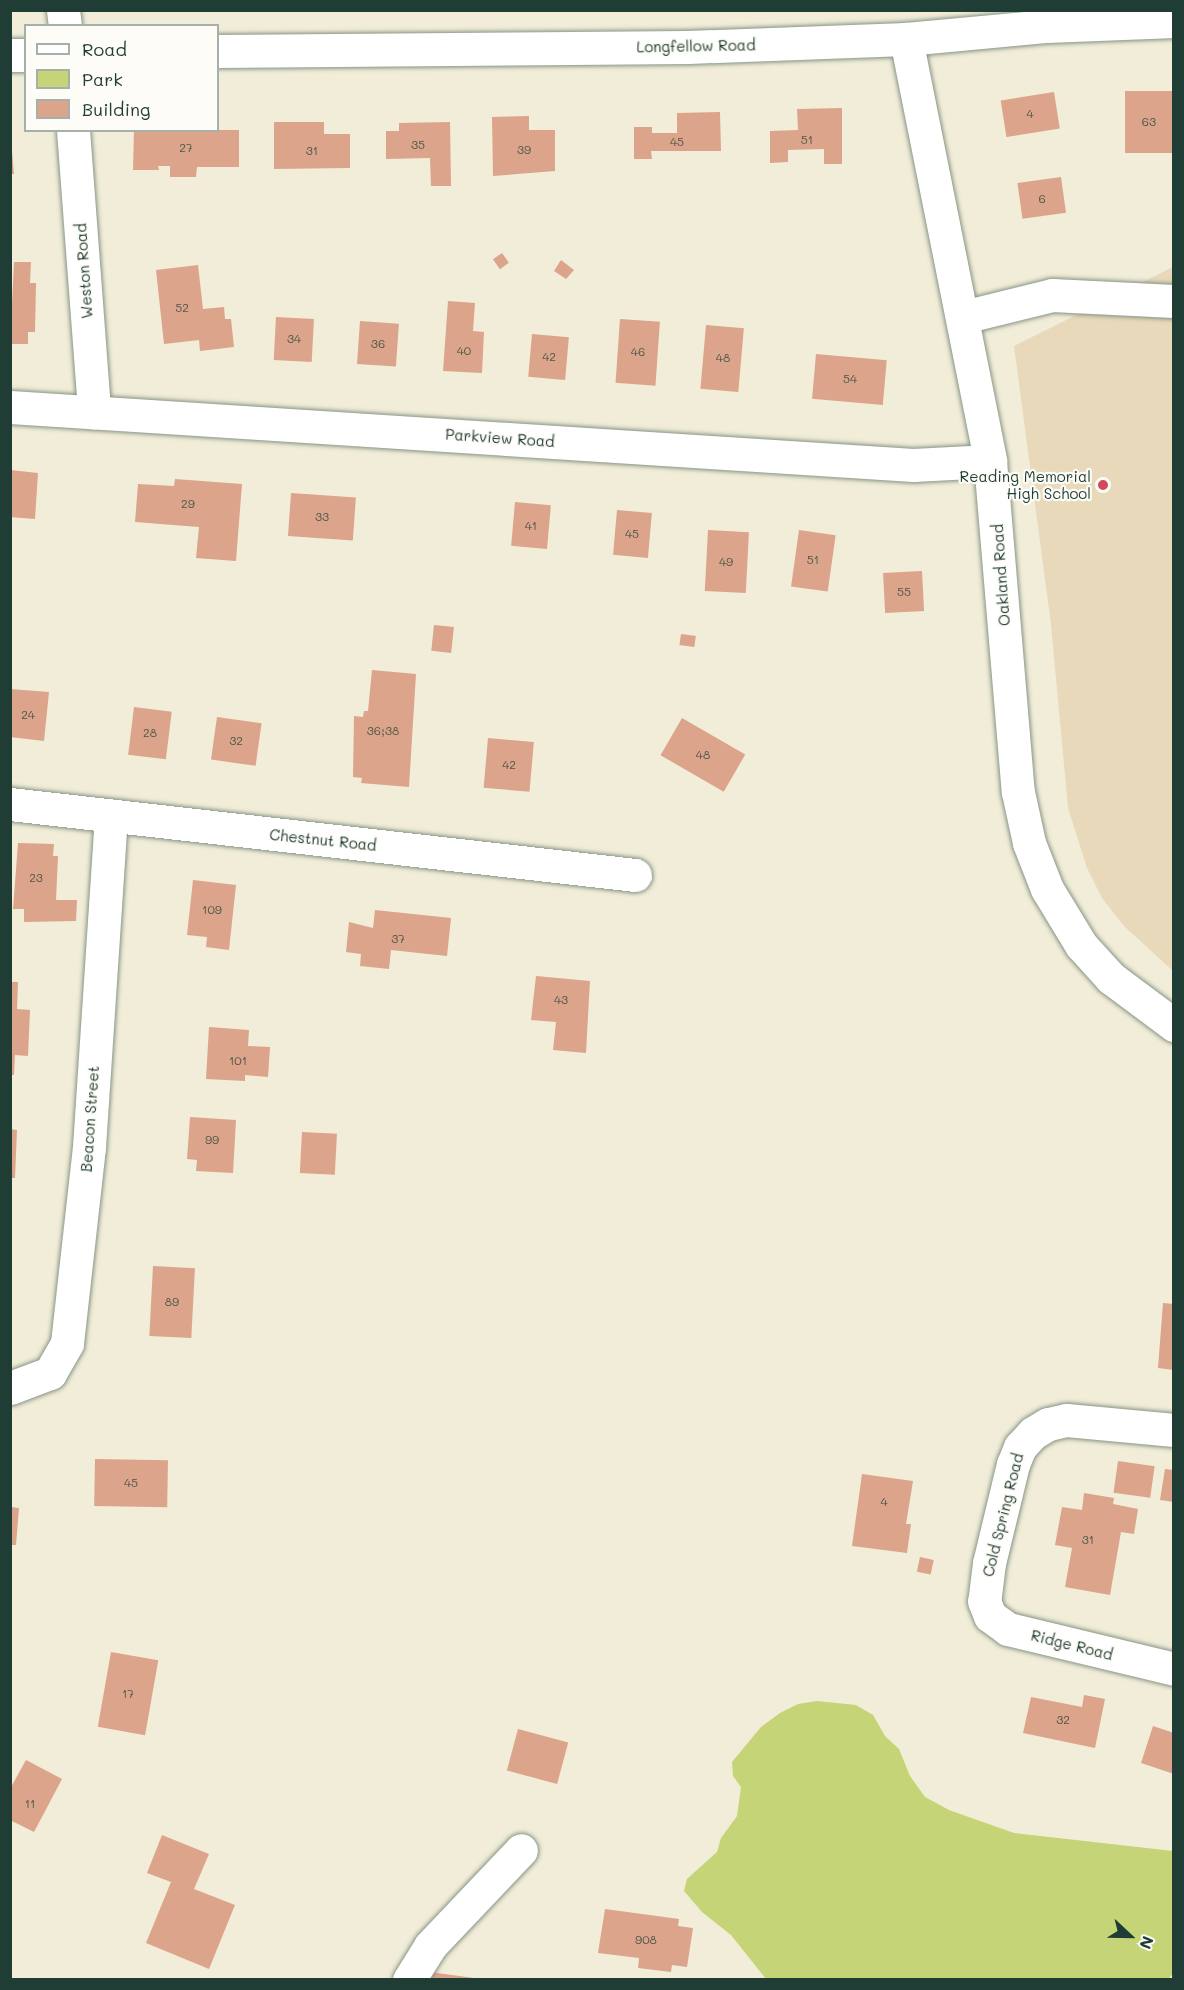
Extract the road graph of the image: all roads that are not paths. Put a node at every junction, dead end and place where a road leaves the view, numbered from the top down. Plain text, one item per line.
1 (1173, 21) edge
2 (906, 39) junction
3 (219, 51) edge
4 (73, 132) edge
5 (1173, 301) edge
6 (963, 317) junction
7 (10, 407) edge
8 (94, 412) junction
9 (990, 461) junction
10 (10, 804) edge
11 (111, 816) junction
12 (635, 875) dead end
13 (1173, 1025) edge
14 (10, 1388) edge
15 (1173, 1430) edge
16 (984, 1601) joint
17 (1173, 1669) edge
18 (520, 1850) dead end
19 (409, 1980) edge

1 - 2 street, Longfellow Road
2 - 3 street, Longfellow Road
2 - 6 street, Oakland Road
4 - 8 street, Weston Road
5 - 6 street
6 - 9 street, Oakland Road
7 - 8 street, Parkview Road
8 - 9 street, Parkview Road
9 - 13 street, Oakland Road
10 - 11 street, Chestnut Road
11 - 12 street, Chestnut Road
11 - 14 street, Beacon Street
15 - 16 street, Cold Spring Road
16 - 17 street, Ridge Road
18 - 19 street

